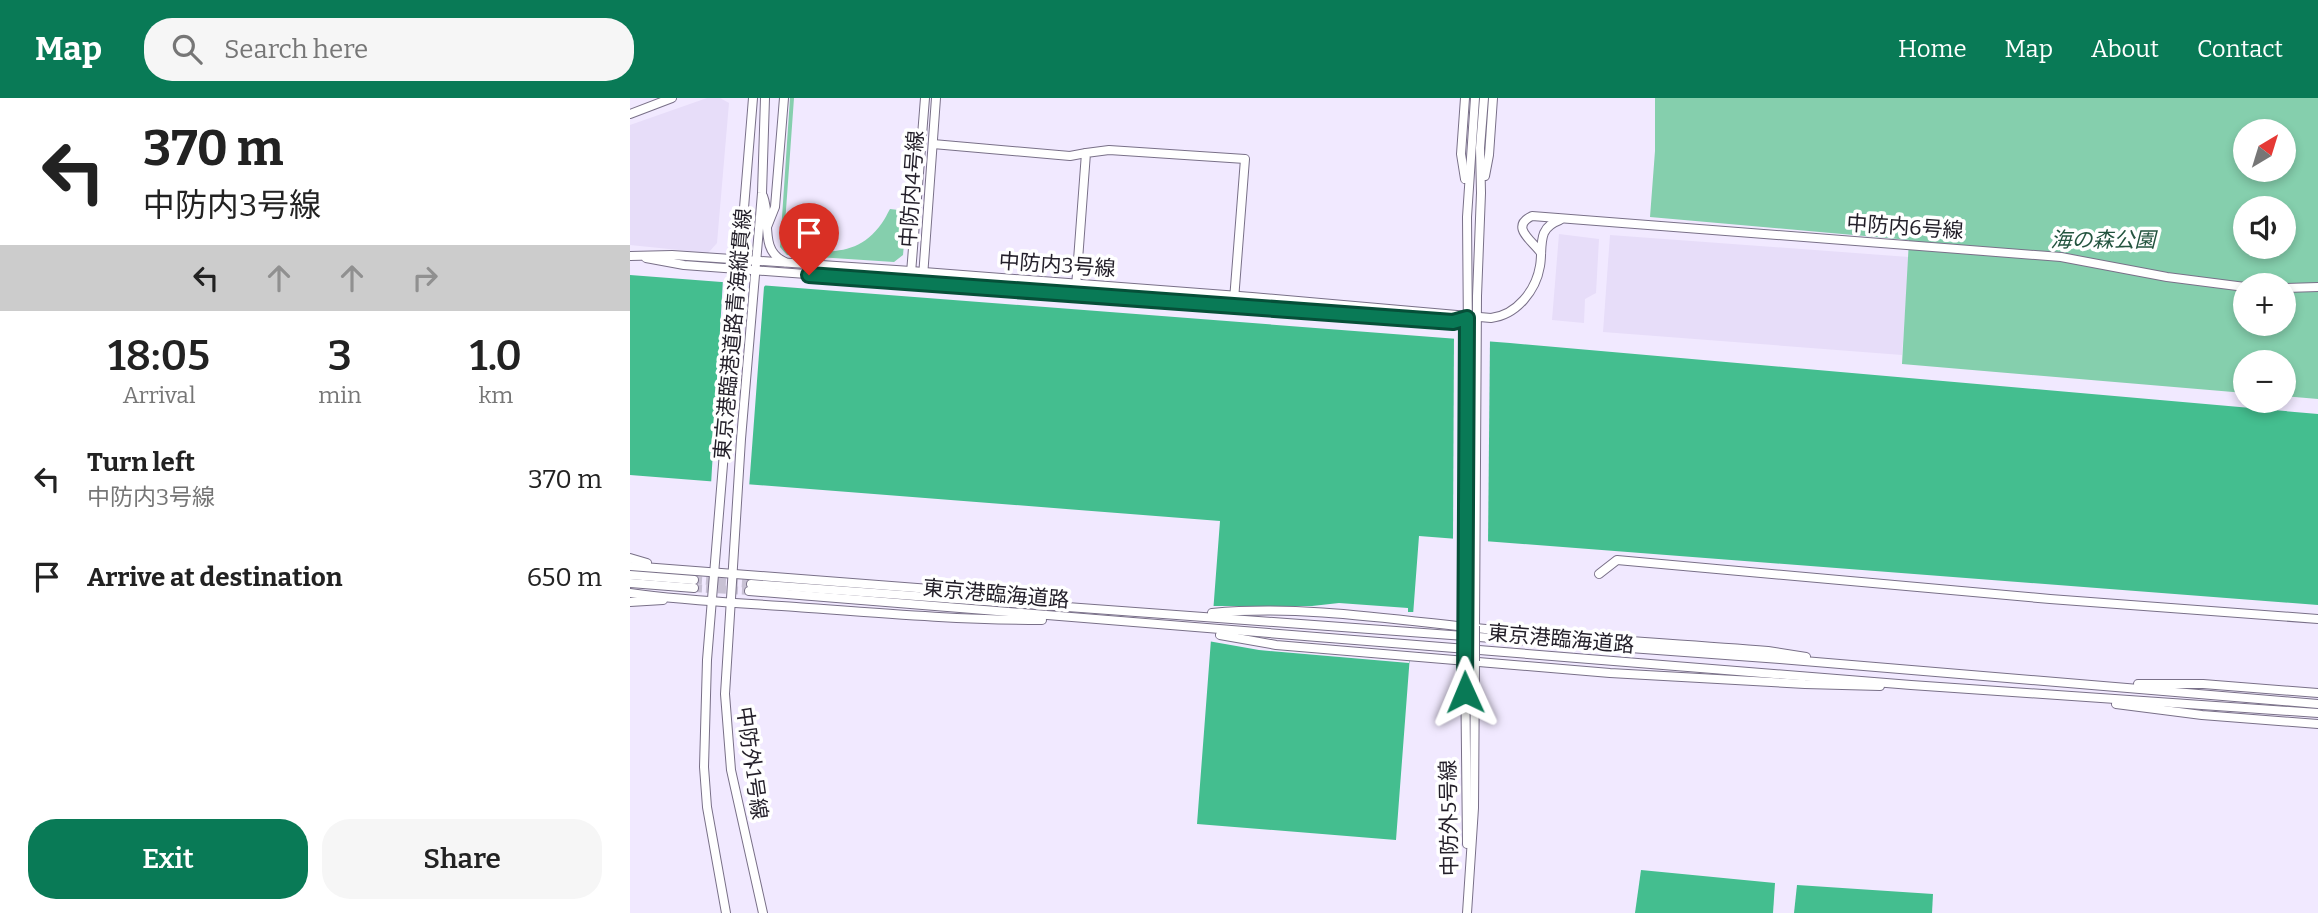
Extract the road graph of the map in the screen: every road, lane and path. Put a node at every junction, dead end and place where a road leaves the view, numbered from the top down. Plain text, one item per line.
1 (672, 98) edge
2 (753, 98) edge
3 (765, 98) edge
4 (784, 98) edge
5 (925, 98) edge
6 (936, 98) edge
7 (1465, 98) edge
8 (1475, 98) edge
9 (1484, 98) edge
10 (1493, 98) edge
11 (630, 114) edge
12 (933, 145) junction
13 (1086, 153) junction
14 (1468, 192) junction
15 (762, 193) junction
16 (1482, 193) junction
17 (1540, 218) junction
18 (1560, 220) junction
19 (767, 227) junction
20 (1545, 230) junction
21 (1541, 253) junction
22 (630, 256) edge
23 (756, 261) junction
24 (787, 262) junction
25 (741, 265) junction
26 (756, 271) junction
27 (911, 271) junction
28 (923, 271) junction
29 (910, 281) junction
30 (922, 282) junction
31 (1077, 284) junction
32 (2233, 286) edge
33 (2318, 287) edge
34 (2296, 288) edge
35 (1076, 294) junction
36 (1235, 295) junction
37 (1234, 306) junction
38 (1467, 318) junction
39 (1478, 318) junction
40 (630, 558) edge
41 (630, 566) edge
42 (662, 568) junction
43 (716, 572) junction
44 (733, 573) junction
45 (1599, 574) dead end
46 (630, 575) edge
47 (630, 583) edge
48 (630, 593) edge
49 (669, 598) junction
50 (630, 601) edge
51 (713, 601) junction
52 (730, 603) junction
53 (1070, 607) junction
54 (1185, 615) junction
55 (2318, 619) edge
56 (1105, 620) junction
57 (1465, 625) junction
58 (1475, 626) junction
59 (1194, 628) junction
60 (1465, 659) junction
61 (1475, 661) junction
62 (1870, 667) junction
63 (2096, 684) junction
64 (1911, 685) junction
65 (2318, 693) edge
66 (2085, 698) junction
67 (2203, 699) junction
68 (2318, 704) edge
69 (2318, 713) edge
70 (2318, 724) edge
71 (1468, 893) junction
72 (726, 913) edge
73 (763, 913) edge
74 (1466, 913) edge

1 - 11 street
2 - 25 street, 東京港臨港道路青海縦貫線
3 - 15 street, 東京港臨港道路青海縦貫線
4 - 19 street
5 - 27 street, 中防内4号線
6 - 12 street, 中防内4号線
7 - 14 street
8 - 14 street
9 - 16 street
10 - 16 street
12 - 13 street
12 - 28 street, 中防内4号線
13 - 31 street
13 - 36 street
14 - 38 street, 中防外5号線
15 - 19 street
15 - 23 street, 東京港臨港道路青海縦貫線
16 - 39 street, 中防外5号線
17 - 18 street, 中防内6号線
17 - 20 street
17 - 21 street
18 - 20 street
18 - 32 street, 中防内6号線
19 - 24 street
20 - 21 street
21 - 39 street
22 - 25 street, 中防内3号線
23 - 24 street, 中防内3号線
23 - 25 street, 中防内3号線
23 - 26 street, 東京港臨港道路青海縦貫線
24 - 27 street, 中防内3号線
25 - 26 street, 中防内3号線
25 - 43 street, 東京港臨港道路青海縦貫線
26 - 29 street, 中防内3号線
26 - 44 street, 東京港臨港道路青海縦貫線
27 - 28 street, 中防内3号線
27 - 29 street, 中防内4号線
28 - 30 street, 中防内4号線
28 - 31 street, 中防内3号線
29 - 30 street, 中防内3号線
30 - 35 street, 中防内3号線
31 - 35 street
31 - 36 street, 中防内3号線
33 - 34 street
35 - 37 street, 中防内3号線
36 - 37 street
36 - 38 street, 中防内3号線
37 - 38 street, 中防内3号線
38 - 39 street, 中防内3号線
38 - 57 street, 中防外5号線
39 - 58 street, 中防外5号線
40 - 42 street
41 - 42 street
42 - 43 street
43 - 44 street
43 - 51 street, 中防外1号線
44 - 52 street, 中防外1号線
44 - 53 street
45 - 55 street
46 - 47 street
48 - 49 street
49 - 50 street
49 - 51 street
51 - 52 street
51 - 72 street, 中防外1号線
52 - 56 street
52 - 73 street, 中防外1号線
53 - 54 street, 東京港臨海道路
53 - 56 street, 東京港臨海道路
54 - 57 street
54 - 62 street, 東京港臨海道路
56 - 59 street, 東京港臨海道路
57 - 58 street, bridge
57 - 60 street, 中防外5号線, bridge
58 - 61 street, 中防外5号線, bridge
58 - 62 street
59 - 60 street
59 - 64 street, 東京港臨海道路
60 - 61 street, bridge
60 - 71 street, 中防外5号線
61 - 64 street
61 - 71 street, 中防外5号線
62 - 63 street, 東京港臨海道路
63 - 65 street
63 - 67 street, 東京港臨海道路
64 - 66 street, 東京港臨海道路
66 - 67 street, 東京港臨海道路
66 - 70 street
67 - 68 street
67 - 69 street
71 - 74 street, 中防外5号線

